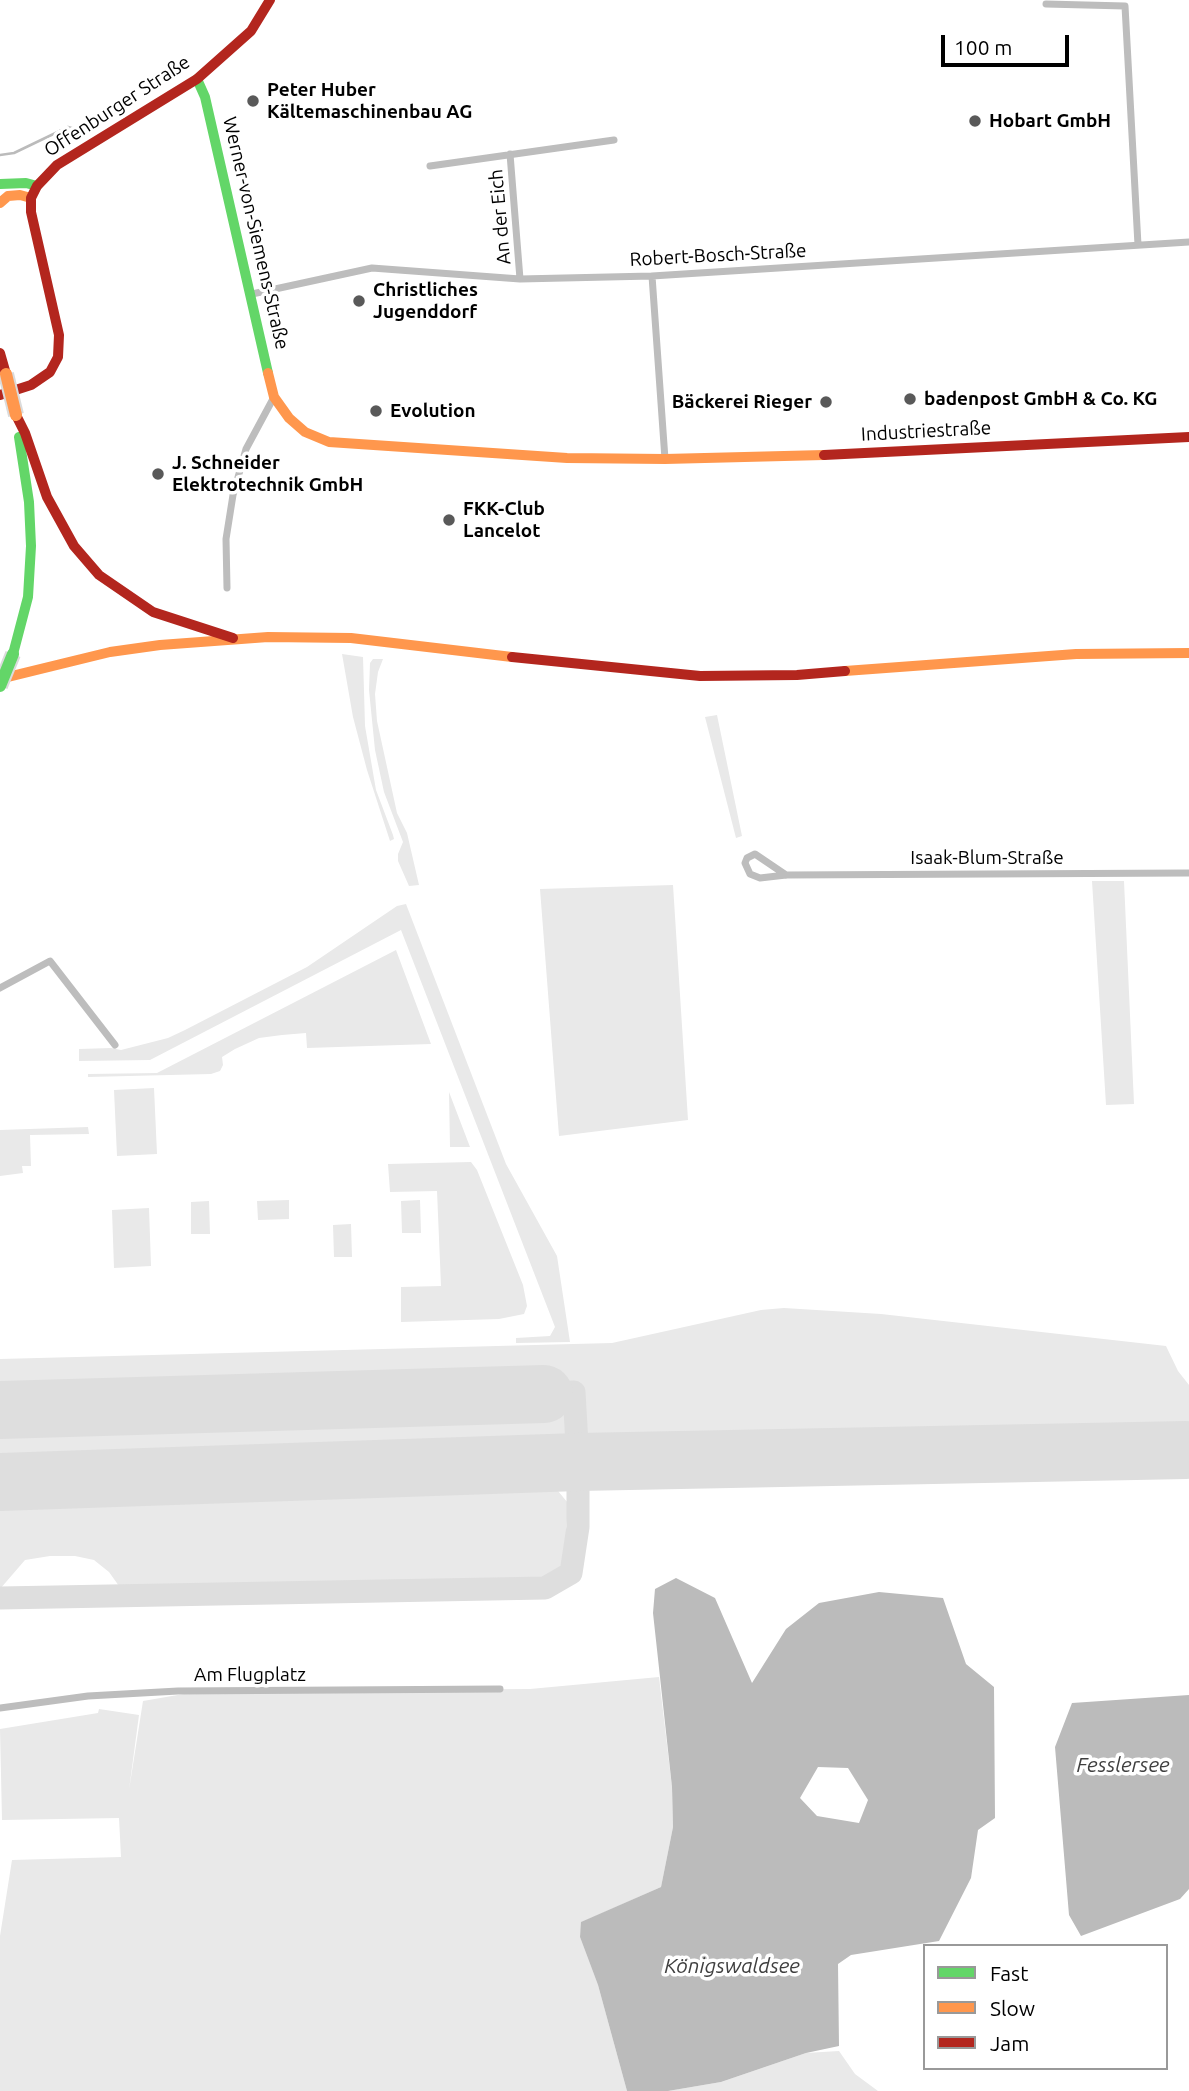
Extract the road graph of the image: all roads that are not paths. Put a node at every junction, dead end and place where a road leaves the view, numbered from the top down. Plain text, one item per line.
1 (270, 0) edge
2 (1046, 4) dead end
3 (197, 79) junction
4 (614, 140) dead end
5 (510, 154) junction
6 (430, 166) dead end
7 (0, 184) edge
8 (34, 192) junction
9 (0, 202) edge
10 (1189, 242) edge
11 (1138, 245) junction
12 (652, 276) junction
13 (520, 279) junction
14 (251, 294) junction
15 (0, 354) edge
16 (0, 395) edge
17 (274, 397) junction
18 (16, 415) junction
19 (289, 418) joint
20 (1189, 437) edge
21 (665, 459) junction
22 (227, 588) dead end
23 (233, 638) junction
24 (1189, 653) edge
25 (0, 679) edge
26 (0, 686) edge
27 (1189, 873) edge
28 (786, 875) junction
29 (0, 988) edge
30 (115, 1045) dead end
31 (500, 1689) dead end
32 (0, 1708) edge

1 - 3 main road, Offenburger Straße
2 - 11 street
3 - 8 main road, Offenburger Straße
3 - 14 main road, Werner-von-Siemens-Straße
4 - 5 street, An der Eich
5 - 6 street, An der Eich
5 - 13 street, An der Eich
7 - 8 main road
8 - 9 main road
8 - 16 main road
10 - 11 street, Robert-Bosch-Straße
11 - 12 street, Robert-Bosch-Straße
12 - 13 street, Robert-Bosch-Straße
12 - 21 street
13 - 14 street, Robert-Bosch-Straße
14 - 17 main road, Werner-von-Siemens-Straße
15 - 18 main road, bridge
17 - 19 main road, Werner-von-Siemens-Straße
17 - 22 street
18 - 23 main road
18 - 26 main road, bridge
19 - 21 main road, Industriestraße
20 - 21 main road, Industriestraße
23 - 24 main road
23 - 25 main road
27 - 28 street, Isaak-Blum-Straße
28 - 28 street, Isaak-Blum-Straße
29 - 30 street
31 - 32 street, Am Flugplatz

